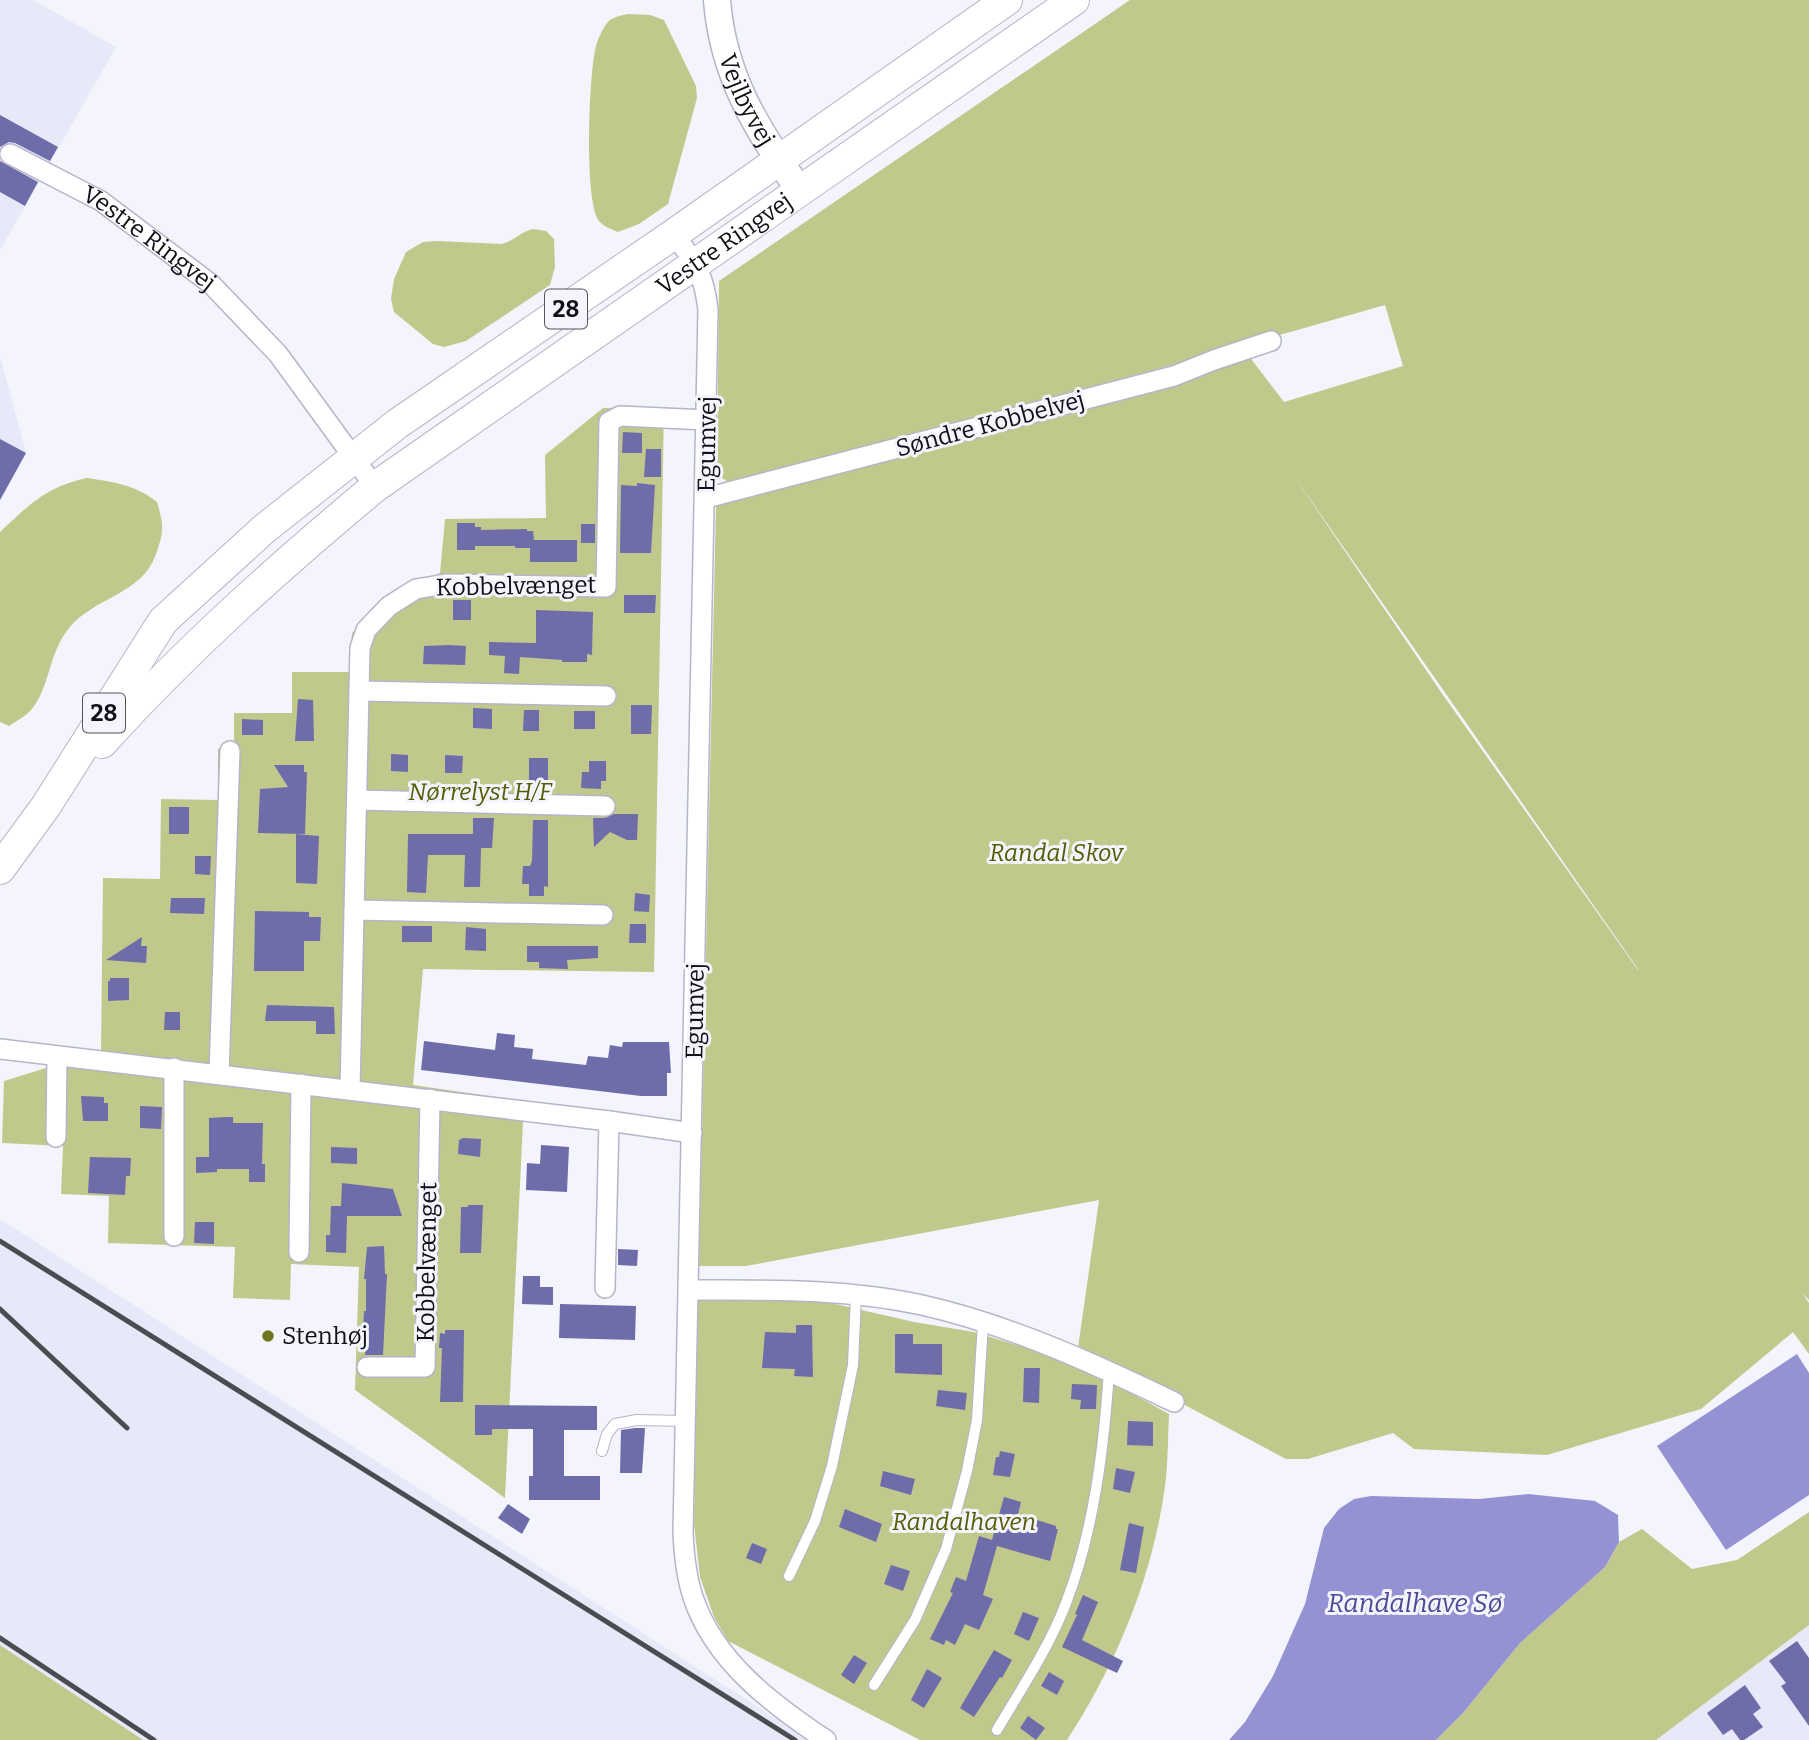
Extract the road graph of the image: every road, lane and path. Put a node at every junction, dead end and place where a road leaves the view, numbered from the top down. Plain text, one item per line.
1 (717, 0) edge
2 (1007, 0) edge
3 (1074, 0) edge
4 (5, 151) edge
5 (778, 160) junction
6 (800, 191) junction
7 (674, 234) junction
8 (695, 262) junction
9 (1271, 341) dead end
10 (707, 420) junction
11 (352, 457) junction
12 (375, 487) junction
13 (706, 498) junction
14 (359, 691) junction
15 (606, 696) dead end
16 (230, 751) dead end
17 (357, 800) junction
18 (46, 806) junction
19 (605, 806) dead end
20 (0, 869) edge
21 (354, 910) junction
22 (603, 915) dead end
23 (0, 1049) edge
24 (57, 1056) junction
25 (174, 1068) junction
26 (219, 1074) junction
27 (301, 1084) junction
28 (350, 1090) junction
29 (430, 1099) junction
30 (609, 1121) junction
31 (692, 1133) junction
32 (56, 1136) dead end
33 (174, 1236) dead end
34 (299, 1252) dead end
35 (605, 1288) dead end
36 (689, 1290) junction
37 (856, 1294) junction
38 (983, 1323) junction
39 (367, 1367) dead end
40 (1109, 1370) junction
41 (1174, 1402) dead end
42 (686, 1421) junction
43 (603, 1451) dead end
44 (789, 1576) dead end
45 (874, 1685) dead end
46 (997, 1730) dead end
47 (826, 1740) edge

1 - 5 street, Vejlbyvej
2 - 5 main road, Vestre Ringvej / 28
3 - 6 main road, Vestre Ringvej / 28
4 - 11 street, Vestre Ringvej
5 - 6 street, Vejlbyvej
5 - 7 main road, Vestre Ringvej / 28
6 - 8 main road, Vestre Ringvej / 28
7 - 8 street, Egumvej
7 - 11 main road, Vestre Ringvej / 28
8 - 10 street, Egumvej
8 - 12 main road, Vestre Ringvej / 28
9 - 13 street, Søndre Kobbelvej
10 - 13 street, Egumvej
10 - 14 street, Kobbelvænget
11 - 12 street, Vestre Ringvej
11 - 18 main road, Vestre Ringvej / 28
12 - 18 main road, Vestre Ringvej / 28
13 - 31 street, Egumvej
14 - 15 street
14 - 17 street, Kobbelvænget
16 - 26 street
17 - 19 street
17 - 21 street, Kobbelvænget
18 - 20 main road, Vestre Ringvej / 28
21 - 22 street
21 - 28 street, Kobbelvænget
23 - 24 street
24 - 25 street
24 - 32 street
25 - 26 street
25 - 33 street
26 - 27 street
27 - 28 street
27 - 34 street
28 - 29 street
29 - 30 street
29 - 39 street, Kobbelvænget
30 - 31 street
30 - 35 street
31 - 36 street, Egumvej
36 - 37 street
36 - 42 street, Egumvej
37 - 38 street
37 - 44 lane
38 - 40 street
38 - 45 lane
40 - 41 street
40 - 46 lane
42 - 43 lane
42 - 47 street, Egumvej

